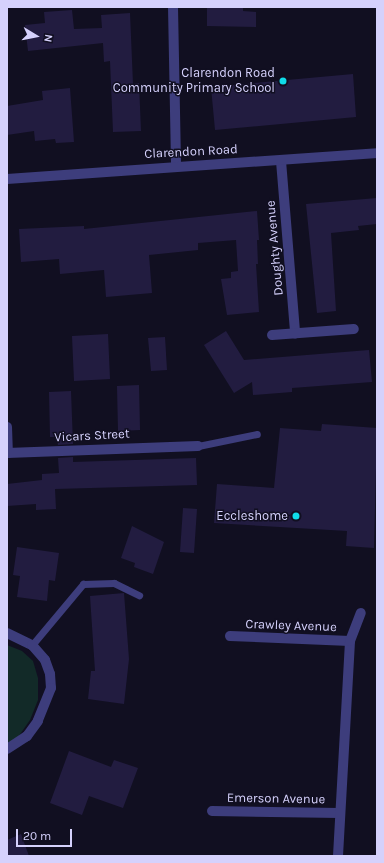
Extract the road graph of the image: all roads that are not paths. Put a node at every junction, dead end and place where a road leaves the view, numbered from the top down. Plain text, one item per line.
1 (173, 7) edge
2 (377, 153) edge
3 (281, 160) junction
4 (176, 165) junction
5 (7, 179) edge
6 (354, 329) dead end
7 (295, 333) junction
8 (272, 336) dead end
9 (7, 427) edge
10 (257, 434) dead end
11 (198, 446) joint
12 (8, 453) edge
13 (139, 595) dead end
14 (361, 613) dead end
15 (7, 633) edge
16 (230, 636) dead end
17 (350, 641) junction
18 (32, 645) junction
19 (7, 749) edge
20 (212, 811) dead end
21 (340, 813) junction
22 (338, 856) edge

1 - 4 street
2 - 3 street, Clarendon Road
3 - 4 street, Clarendon Road
3 - 7 street, Doughty Avenue
4 - 5 street, Clarendon Road
6 - 7 street
7 - 8 street
9 - 12 street, Vicars Street
10 - 11 lane
11 - 12 street, Vicars Street
13 - 18 lane
14 - 17 street
15 - 18 street
16 - 17 street, Crawley Avenue
17 - 21 street
18 - 19 street
20 - 21 street, Emerson Avenue
21 - 22 street

